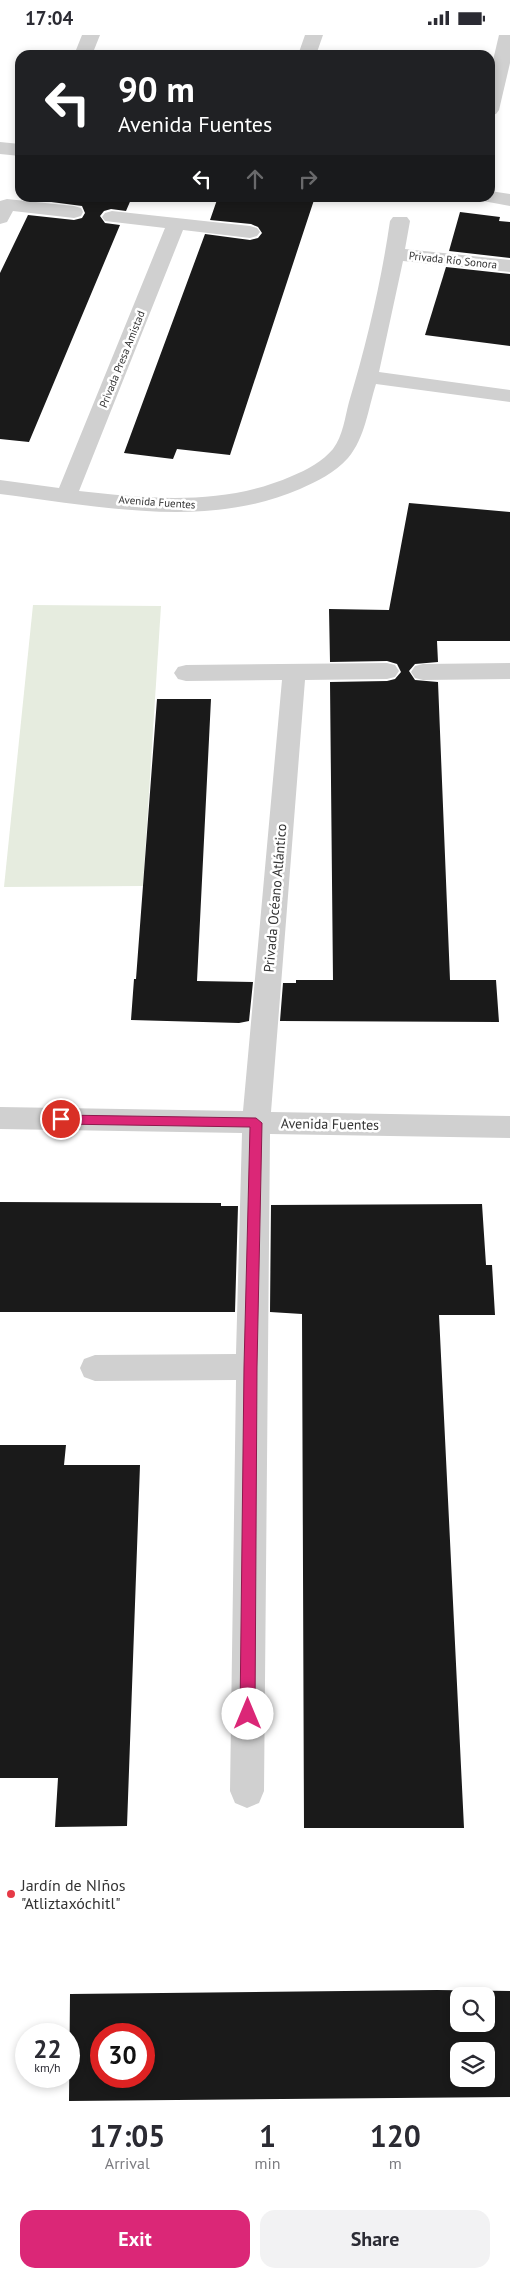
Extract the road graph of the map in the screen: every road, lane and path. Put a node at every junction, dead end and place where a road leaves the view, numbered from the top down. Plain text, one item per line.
1 (91, 35) edge
2 (314, 35) edge
3 (508, 35) edge
4 (85, 50) edge
5 (309, 50) edge
6 (495, 89) edge
7 (0, 147) edge
8 (15, 148) edge
9 (495, 198) edge
10 (510, 200) edge
11 (74, 212) dead end
12 (112, 217) dead end
13 (0, 218) edge
14 (400, 221) dead end
15 (176, 224) junction
16 (250, 232) dead end
17 (395, 254) junction
18 (510, 266) edge
19 (368, 377) junction
20 (510, 396) edge
21 (0, 487) edge
22 (67, 494) junction
23 (387, 671) dead end
24 (510, 671) edge
25 (423, 672) dead end
26 (186, 673) dead end
27 (294, 673) junction
28 (0, 1118) edge
29 (256, 1123) junction
30 (510, 1127) edge
31 (251, 1367) junction
32 (95, 1368) dead end
33 (247, 1791) dead end

1 - 4 street
2 - 5 street
3 - 6 street
7 - 8 street
9 - 10 street
11 - 13 street
12 - 15 street
14 - 17 street, Avenida Fuentes
15 - 16 street
15 - 22 street, Privada Presa Amistad
17 - 18 street, Privada Río Sonora
17 - 19 street, Avenida Fuentes
19 - 20 street
19 - 22 street, Avenida Fuentes
21 - 22 street, Avenida Fuentes
23 - 27 street
24 - 25 street
26 - 27 street
27 - 29 street, Privada Océano Atlántico
28 - 29 street, Avenida Fuentes
29 - 30 street, Avenida Fuentes
29 - 31 street, Privada Océano Atlántico
31 - 32 street
31 - 33 street, Privada Océano Atlántico

